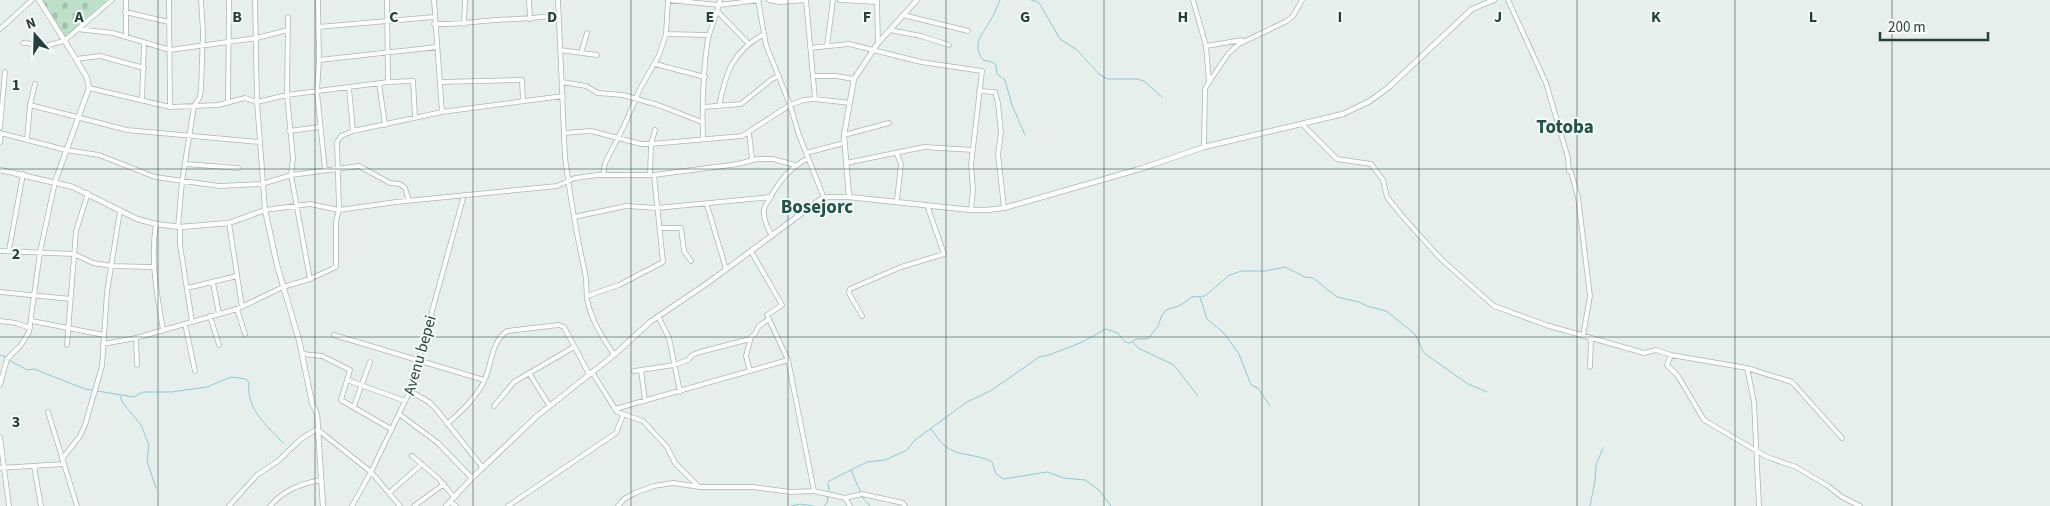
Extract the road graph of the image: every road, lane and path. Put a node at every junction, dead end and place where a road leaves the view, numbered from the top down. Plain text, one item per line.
1 (32, 0) edge
2 (39, 0) edge
3 (112, 0) edge
4 (126, 0) edge
5 (169, 0) edge
6 (201, 0) edge
7 (229, 0) edge
8 (255, 0) edge
9 (318, 0) edge
10 (387, 0) edge
11 (434, 0) edge
12 (465, 0) edge
13 (529, 0) edge
14 (558, 0) edge
15 (668, 0) edge
16 (720, 0) edge
17 (759, 0) edge
18 (769, 0) edge
19 (806, 0) edge
20 (833, 0) edge
21 (840, 0) edge
22 (916, 0) edge
23 (1194, 0) edge
24 (1302, 0) edge
25 (1494, 0) edge
26 (1508, 0) edge
27 (877, 1) edge
28 (719, 6) junction
29 (126, 12) junction
30 (718, 12) junction
31 (559, 15) junction
32 (902, 15) junction
33 (288, 17) dead end
34 (434, 17) junction
35 (530, 19) junction
36 (388, 20) junction
37 (169, 22) junction
38 (434, 24) junction
39 (464, 24) junction
40 (318, 26) junction
41 (0, 28) edge
42 (77, 30) junction
43 (288, 30) junction
44 (890, 30) junction
45 (968, 31) dead end
46 (587, 33) dead end
47 (666, 34) junction
48 (764, 34) junction
49 (709, 35) junction
50 (126, 36) junction
51 (257, 38) junction
52 (1244, 40) junction
53 (64, 41) junction
54 (144, 42) junction
55 (229, 42) junction
56 (748, 42) junction
57 (24, 43) dead end
58 (878, 43) junction
59 (948, 45) dead end
60 (202, 46) junction
61 (826, 46) junction
62 (1206, 46) junction
63 (437, 47) junction
64 (810, 48) junction
65 (170, 50) junction
66 (560, 50) junction
67 (873, 50) junction
68 (387, 53) junction
69 (581, 53) junction
70 (597, 55) dead end
71 (76, 59) junction
72 (319, 60) junction
73 (655, 64) junction
74 (144, 68) junction
75 (5, 72) dead end
76 (779, 76) junction
77 (813, 76) junction
78 (705, 77) junction
79 (854, 80) junction
80 (388, 82) junction
81 (440, 82) junction
82 (562, 82) junction
83 (1209, 82) junction
84 (379, 83) junction
85 (35, 84) dead end
86 (89, 88) junction
87 (349, 88) junction
88 (980, 91) junction
89 (317, 92) junction
90 (287, 95) junction
91 (562, 96) junction
92 (635, 99) junction
93 (814, 99) junction
94 (142, 100) junction
95 (523, 101) junction
96 (256, 102) junction
97 (228, 103) junction
98 (850, 103) junction
99 (30, 105) junction
100 (790, 105) junction
101 (194, 106) junction
102 (719, 106) junction
103 (170, 107) junction
104 (703, 107) junction
105 (442, 112) junction
106 (415, 117) junction
107 (78, 118) junction
108 (702, 122) junction
109 (890, 123) dead end
110 (1302, 124) junction
111 (385, 125) junction
112 (320, 127) junction
113 (0, 128) edge
114 (655, 130) dead end
115 (289, 131) junction
116 (353, 131) junction
117 (0, 133) edge
118 (564, 133) junction
119 (749, 133) junction
120 (844, 135) junction
121 (190, 136) junction
122 (618, 138) junction
123 (703, 138) junction
124 (27, 140) junction
125 (260, 142) junction
126 (844, 142) junction
127 (0, 143) edge
128 (651, 144) junction
129 (1204, 147) junction
130 (66, 150) junction
131 (973, 150) junction
132 (806, 153) junction
133 (897, 154) junction
134 (808, 158) junction
135 (752, 159) junction
136 (846, 163) junction
137 (185, 164) junction
138 (795, 165) junction
139 (238, 168) dead end
140 (337, 168) junction
141 (0, 170) edge
142 (325, 170) junction
143 (23, 174) junction
144 (291, 175) junction
145 (604, 175) junction
146 (652, 175) junction
147 (55, 182) junction
148 (182, 182) junction
149 (568, 182) junction
150 (262, 184) junction
151 (88, 194) junction
152 (464, 195) junction
153 (849, 197) junction
154 (771, 198) junction
155 (824, 198) junction
156 (897, 200) junction
157 (409, 201) junction
158 (707, 204) junction
159 (295, 205) junction
160 (927, 205) junction
161 (657, 208) junction
162 (1004, 208) junction
163 (265, 210) junction
164 (339, 210) junction
165 (971, 210) junction
166 (120, 211) junction
167 (574, 217) junction
168 (229, 223) junction
169 (156, 224) junction
170 (179, 227) junction
171 (660, 228) junction
172 (772, 236) junction
173 (9, 250) junction
174 (0, 251) edge
175 (751, 251) junction
176 (40, 252) junction
177 (74, 254) junction
178 (691, 261) dead end
179 (111, 266) junction
180 (153, 267) junction
181 (726, 269) junction
182 (237, 276) junction
183 (310, 279) junction
184 (213, 283) junction
185 (283, 287) junction
186 (187, 288) junction
187 (0, 292) edge
188 (34, 295) junction
189 (587, 296) junction
190 (71, 299) junction
191 (242, 307) junction
192 (236, 309) junction
193 (219, 314) junction
194 (210, 316) junction
195 (658, 316) junction
196 (862, 316) dead end
197 (769, 319) junction
198 (0, 321) edge
199 (32, 321) junction
200 (192, 321) junction
201 (185, 324) junction
202 (30, 328) junction
203 (68, 328) junction
204 (162, 330) junction
205 (245, 334) dead end
206 (104, 335) junction
207 (334, 335) dead end
208 (1582, 336) junction
209 (136, 338) junction
210 (750, 339) junction
211 (1591, 339) junction
212 (103, 344) junction
213 (67, 345) dead end
214 (219, 345) dead end
215 (574, 347) junction
216 (303, 354) junction
217 (614, 354) junction
218 (1671, 355) junction
219 (418, 360) junction
220 (788, 360) junction
221 (370, 362) dead end
222 (137, 365) dead end
223 (674, 365) junction
224 (1590, 367) dead end
225 (1747, 368) junction
226 (641, 370) junction
227 (195, 371) dead end
228 (634, 371) dead end
229 (750, 371) junction
230 (529, 373) junction
231 (590, 373) junction
232 (347, 380) junction
233 (484, 380) junction
234 (0, 385) edge
235 (361, 385) junction
236 (410, 391) junction
237 (680, 392) junction
238 (645, 400) junction
239 (405, 401) junction
240 (549, 405) junction
241 (354, 406) junction
242 (494, 406) dead end
243 (615, 410) junction
244 (48, 412) dead end
245 (400, 414) junction
246 (623, 415) junction
247 (447, 424) junction
248 (391, 429) junction
249 (318, 430) junction
250 (0, 437) edge
251 (1842, 438) dead end
252 (1758, 451) junction
253 (412, 456) dead end
254 (63, 461) junction
255 (422, 464) junction
256 (34, 466) junction
257 (2, 468) edge
258 (483, 469) junction
259 (371, 472) junction
260 (472, 478) junction
261 (320, 480) junction
262 (444, 484) junction
263 (700, 488) junction
264 (814, 491) junction
265 (389, 493) junction
266 (454, 497) junction
267 (846, 498) junction
268 (448, 504) edge
269 (9, 506) edge
270 (41, 506) edge
271 (77, 506) edge
272 (228, 506) edge
273 (270, 506) edge
274 (323, 506) edge
275 (352, 506) edge
276 (400, 506) edge
277 (414, 506) edge
278 (456, 506) edge
279 (508, 506) edge
280 (618, 506) edge
281 (850, 506) edge
282 (905, 506) edge
283 (1759, 506) edge
284 (1860, 506) edge

1 - 41 street
2 - 53 street
3 - 42 street
4 - 29 street
5 - 37 street
6 - 60 street
7 - 55 street
8 - 51 street
9 - 40 street
10 - 36 street
11 - 34 street
12 - 39 street
13 - 35 street
14 - 31 street
15 - 28 street
15 - 47 street
16 - 28 street
17 - 28 street
17 - 48 street
18 - 19 street
19 - 64 street
20 - 61 street
21 - 27 street
22 - 32 street
23 - 62 street
24 - 52 street
25 - 110 street
26 - 208 street
27 - 58 street
28 - 30 street
29 - 37 street
29 - 50 street
30 - 49 street
30 - 56 street
31 - 35 street
31 - 66 street
32 - 44 street
32 - 45 street
33 - 43 street
34 - 36 street
34 - 38 street
35 - 39 street
36 - 40 street
36 - 68 street
37 - 65 street
38 - 39 street
38 - 63 street
40 - 72 street
42 - 50 street
42 - 53 street
43 - 51 street
43 - 90 street
44 - 58 street
44 - 59 street
46 - 69 street
47 - 49 street
47 - 73 street
48 - 56 street
48 - 76 street
49 - 78 street
50 - 54 street
51 - 55 street
51 - 96 street
52 - 62 street
52 - 83 street
53 - 57 street
53 - 71 street
54 - 65 street
54 - 74 street
55 - 60 street
55 - 97 street
56 - 102 street
58 - 67 street
60 - 65 street
60 - 101 street
61 - 64 street
61 - 67 street
62 - 83 street
63 - 68 street
63 - 81 street
64 - 77 street
65 - 103 street
66 - 69 street
66 - 82 street
67 - 79 street
67 - 88 street
68 - 72 street
68 - 80 street
69 - 70 street
71 - 74 street
71 - 86 street
72 - 89 street
73 - 78 street
73 - 92 street
74 - 94 street
75 - 113 street
76 - 100 street
76 - 102 street
77 - 79 street
77 - 93 street
78 - 104 street
79 - 98 street
80 - 84 street
80 - 106 street
81 - 95 street
81 - 105 street
82 - 91 street
82 - 92 street
83 - 129 street
84 - 87 street
84 - 111 street
85 - 99 street
86 - 94 street
86 - 107 street
87 - 89 street
87 - 116 street
88 - 131 street
88 - 162 street
89 - 90 street
89 - 112 street
90 - 96 street
90 - 115 street
91 - 95 street
91 - 118 street
92 - 108 street
92 - 122 street
93 - 98 street
93 - 100 street
94 - 103 street
95 - 105 street
96 - 97 street
96 - 125 street
97 - 101 street
98 - 120 street
99 - 107 street
99 - 124 street
100 - 119 street
100 - 132 street
101 - 103 street
101 - 121 street
102 - 104 street
104 - 108 street
105 - 106 street
106 - 111 street
107 - 121 street
107 - 130 street
108 - 123 street
109 - 120 street
110 - 129 street
110 - 208 street
111 - 116 street
112 - 115 street
112 - 142 street
114 - 128 street
115 - 144 street
116 - 140 street
117 - 124 street
117 - 127 street
118 - 122 street
118 - 149 street
119 - 123 street
119 - 135 street
120 - 126 street
121 - 125 street
121 - 137 street
122 - 128 street
122 - 145 street
123 - 128 street
124 - 130 street
125 - 150 street
126 - 132 street
126 - 136 street
128 - 146 street
129 - 162 street
130 - 147 street
130 - 148 street
131 - 133 street
131 - 165 street
132 - 134 street
133 - 136 street
133 - 156 street
134 - 138 street
134 - 155 street
135 - 138 street
135 - 146 street
136 - 153 street
137 - 139 street
137 - 148 street
138 - 154 street
140 - 142 street
140 - 157 street
140 - 164 street
141 - 143 street
142 - 144 street
143 - 147 street
143 - 173 street
144 - 150 street
144 - 159 street
145 - 146 street
145 - 149 street
146 - 161 street
147 - 151 street
147 - 176 street
148 - 150 street
148 - 170 street
149 - 152 street
149 - 167 street
150 - 163 street
151 - 166 street
151 - 177 street
152 - 157 street
152 - 219 street, Avenu bepei
153 - 155 street
153 - 156 street
154 - 158 street
154 - 172 street
155 - 172 street
156 - 160 street
157 - 164 street
158 - 161 street
158 - 181 street
159 - 163 street
159 - 164 street
159 - 183 street
160 - 165 street
160 - 196 street
161 - 167 street
161 - 171 street
162 - 165 street
163 - 168 street
163 - 185 street
164 - 183 street
166 - 169 street
166 - 179 street
167 - 189 street
168 - 170 street
168 - 182 street
169 - 170 street
169 - 180 street
170 - 186 street
171 - 178 street
171 - 189 street
172 - 175 street
173 - 174 street
173 - 176 street
175 - 181 street
175 - 197 street
176 - 177 street
176 - 188 street
177 - 179 street
177 - 190 street
179 - 180 street
179 - 206 street
180 - 204 street
181 - 195 street
182 - 184 street
182 - 191 street
183 - 185 street
184 - 186 street
184 - 193 street
185 - 191 street
185 - 216 street
186 - 200 street
187 - 188 street
188 - 190 street
188 - 199 street
189 - 217 street
190 - 203 street
191 - 192 street
192 - 193 street
192 - 205 street
193 - 194 street
194 - 200 street
194 - 214 street
195 - 217 street
195 - 223 street
197 - 210 street
197 - 220 street
198 - 202 street
199 - 202 street
199 - 203 street
200 - 201 street
201 - 204 street
201 - 227 street
202 - 234 street
203 - 206 street
203 - 213 street
204 - 209 street
206 - 212 street
207 - 219 street
208 - 211 street
209 - 212 street
209 - 222 street
210 - 223 street
210 - 229 street
211 - 218 street
211 - 224 street
212 - 254 street
215 - 230 street
215 - 231 street
215 - 233 street
216 - 232 street
216 - 249 street
217 - 231 street
218 - 225 street
218 - 252 street
219 - 233 street
219 - 236 street, Avenu bepei
220 - 229 street
220 - 264 street
221 - 235 street
223 - 226 street
223 - 237 street
225 - 251 street
225 - 252 street
226 - 228 street
226 - 238 street
229 - 237 street
230 - 240 street
230 - 242 street
231 - 240 street
231 - 243 street
232 - 235 street
232 - 241 street
233 - 247 street
235 - 239 street
235 - 241 street
236 - 239 street, Avenu bepei
236 - 247 street
237 - 238 street
238 - 243 street
239 - 245 street, Avenu bepei
240 - 258 street
241 - 248 street
243 - 246 street
244 - 254 street
245 - 248 street, Avenu bepei
245 - 260 street
246 - 263 street
246 - 279 street
247 - 258 street
248 - 259 street, Avenu bepei
249 - 259 street
249 - 261 street
249 - 272 street
250 - 257 street
252 - 283 street
252 - 284 street
253 - 255 street
254 - 256 street
254 - 271 street
255 - 262 street
255 - 265 street
256 - 257 street
256 - 270 street
257 - 269 street
258 - 260 street
259 - 265 street
259 - 275 street, Avenu bepei
260 - 266 street
261 - 273 street
261 - 274 street
262 - 266 street
262 - 277 street
263 - 264 street
263 - 280 street
264 - 267 street
265 - 276 street
266 - 268 street
267 - 281 street
267 - 282 street
268 - 278 street

